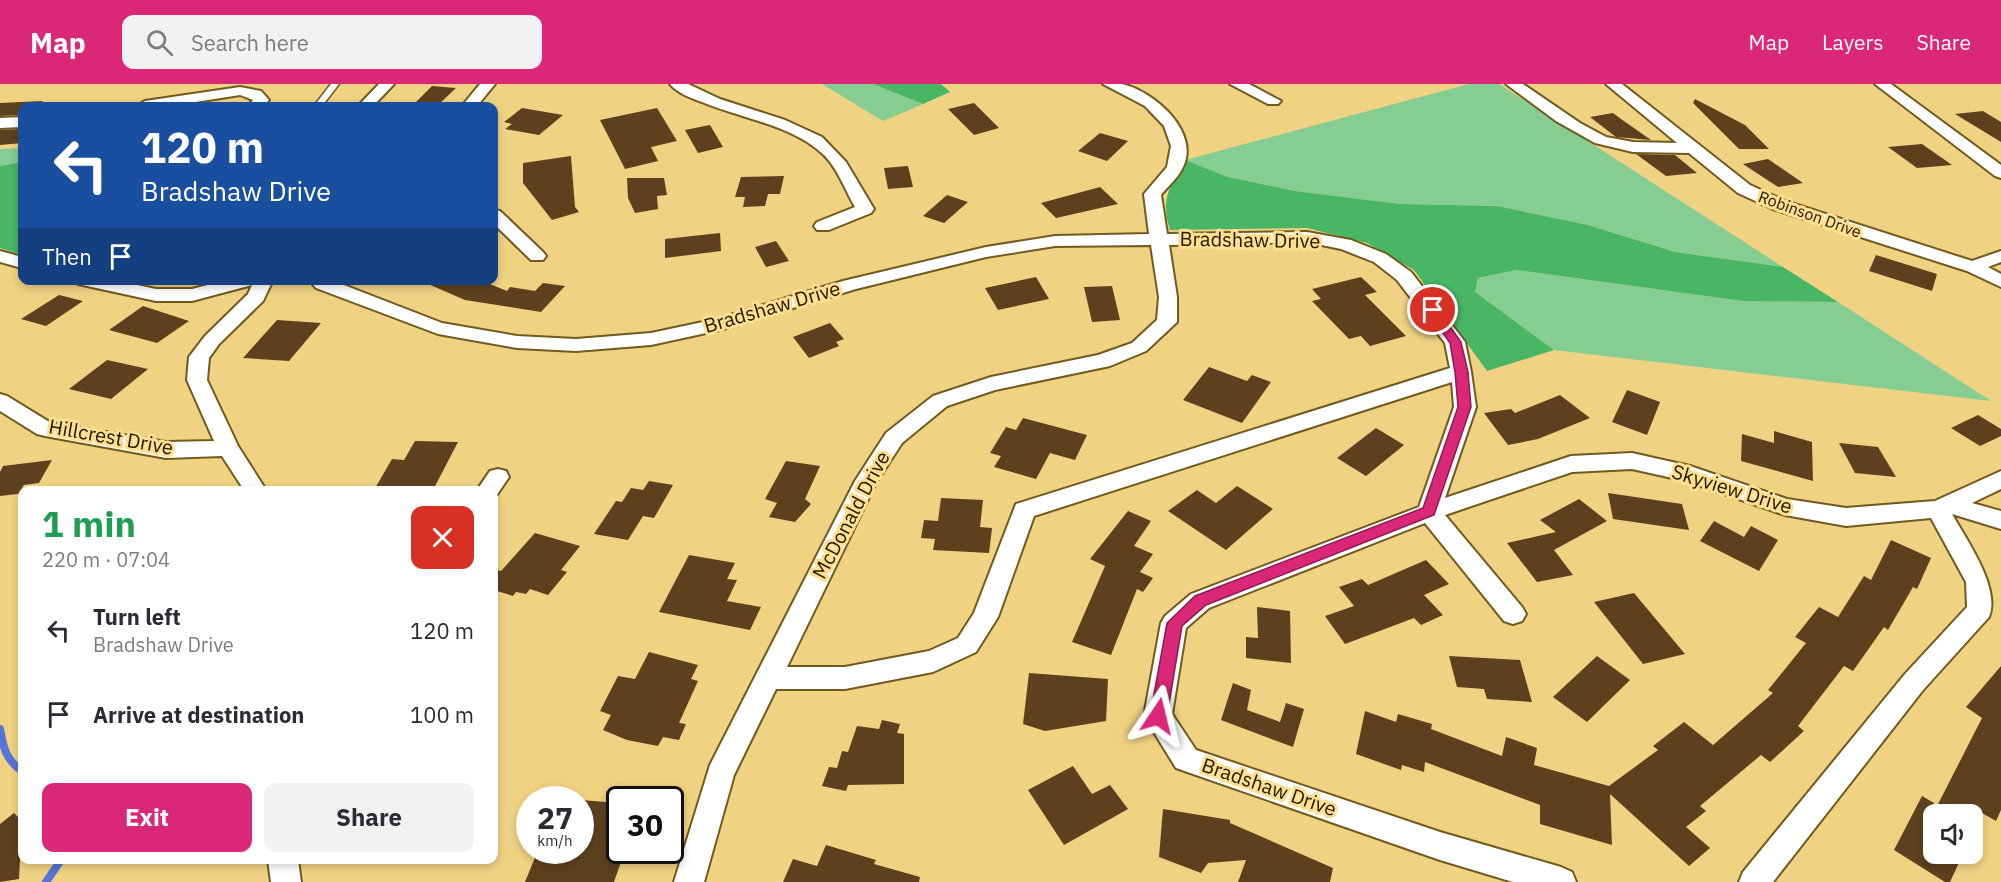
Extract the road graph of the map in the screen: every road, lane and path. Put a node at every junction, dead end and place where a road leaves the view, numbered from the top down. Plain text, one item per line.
1 (335, 84) edge
2 (387, 84) edge
3 (488, 84) edge
4 (677, 84) edge
5 (1110, 84) edge
6 (1237, 84) edge
7 (1513, 84) edge
8 (1613, 84) edge
9 (1882, 84) edge
10 (1273, 100) dead end
11 (170, 102) edge
12 (259, 102) edge
13 (321, 102) edge
14 (369, 102) edge
15 (472, 102) edge
16 (18, 122) edge
17 (0, 123) edge
18 (1693, 148) junction
19 (2001, 173) edge
20 (498, 219) edge
21 (823, 226) dead end
22 (1158, 240) junction
23 (0, 256) edge
24 (537, 256) dead end
25 (2001, 256) edge
26 (18, 262) edge
27 (1973, 267) junction
28 (2001, 281) edge
29 (109, 285) edge
30 (225, 285) edge
31 (262, 285) edge
32 (326, 285) edge
33 (1461, 372) junction
34 (0, 401) edge
35 (228, 448) junction
36 (2001, 479) edge
37 (252, 486) edge
38 (1943, 507) junction
39 (1429, 512) junction
40 (2001, 520) edge
41 (1513, 614) dead end
42 (768, 678) junction
43 (284, 864) edge
44 (286, 882) edge
45 (688, 882) edge
46 (1561, 882) edge
47 (1754, 882) edge

1 - 13 lane
2 - 14 street
3 - 15 street
4 - 21 street
5 - 22 street
6 - 10 street
7 - 18 street
8 - 18 street, Robinson Drive
9 - 19 street
11 - 12 street
16 - 17 street
18 - 27 street, Robinson Drive
20 - 24 street
22 - 32 street, Bradshaw Drive
22 - 33 street, Bradshaw Drive
22 - 42 street, McDonald Drive
23 - 26 street
25 - 27 street
27 - 28 street, Robinson Drive
29 - 30 street
31 - 35 street
33 - 39 street, Bradshaw Drive
33 - 42 street
34 - 35 street, Hillcrest Drive
35 - 37 street
36 - 38 street
38 - 39 street, Skyview Drive
38 - 40 street
38 - 47 street
39 - 41 street
39 - 46 street, Bradshaw Drive
42 - 45 street, McDonald Drive
43 - 44 street

